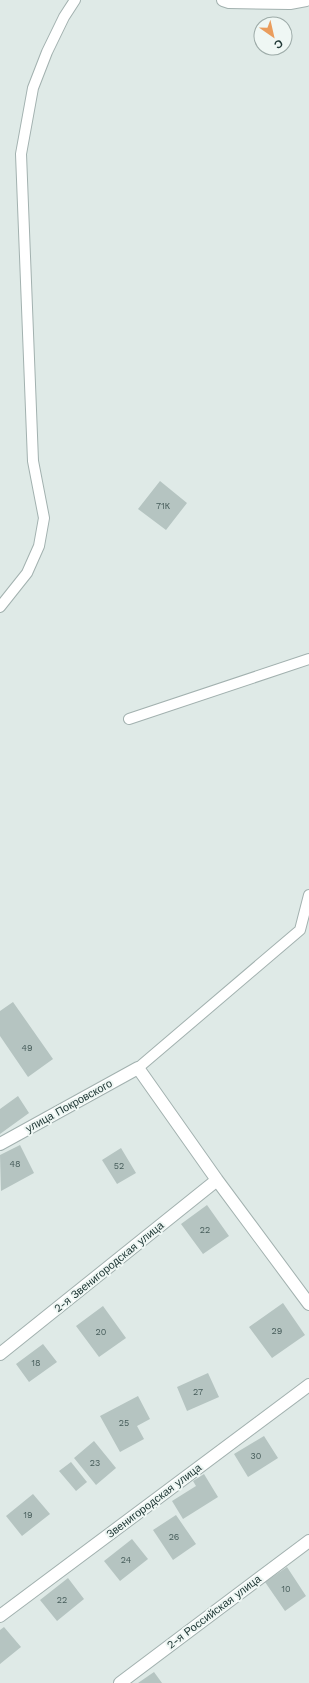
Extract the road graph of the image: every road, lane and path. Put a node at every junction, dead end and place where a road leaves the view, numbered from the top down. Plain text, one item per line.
1 (75, 0) edge
2 (223, 0) edge
3 (306, 0) edge
4 (0, 607) edge
5 (309, 659) edge
6 (129, 719) dead end
7 (309, 895) edge
8 (138, 1068) junction
9 (0, 1144) edge
10 (217, 1180) junction
11 (309, 1304) edge
12 (0, 1354) edge
13 (309, 1385) edge
14 (309, 1541) edge
15 (0, 1616) edge
16 (120, 1683) edge

1 - 4 lane
2 - 3 street
5 - 6 lane
7 - 8 lane
8 - 9 street, улица Покровского
8 - 10 street
10 - 11 street
10 - 12 street, 2-я Звенигородская улица
13 - 15 street, Звенигородская улица
14 - 16 street, 2-я Российская улица

